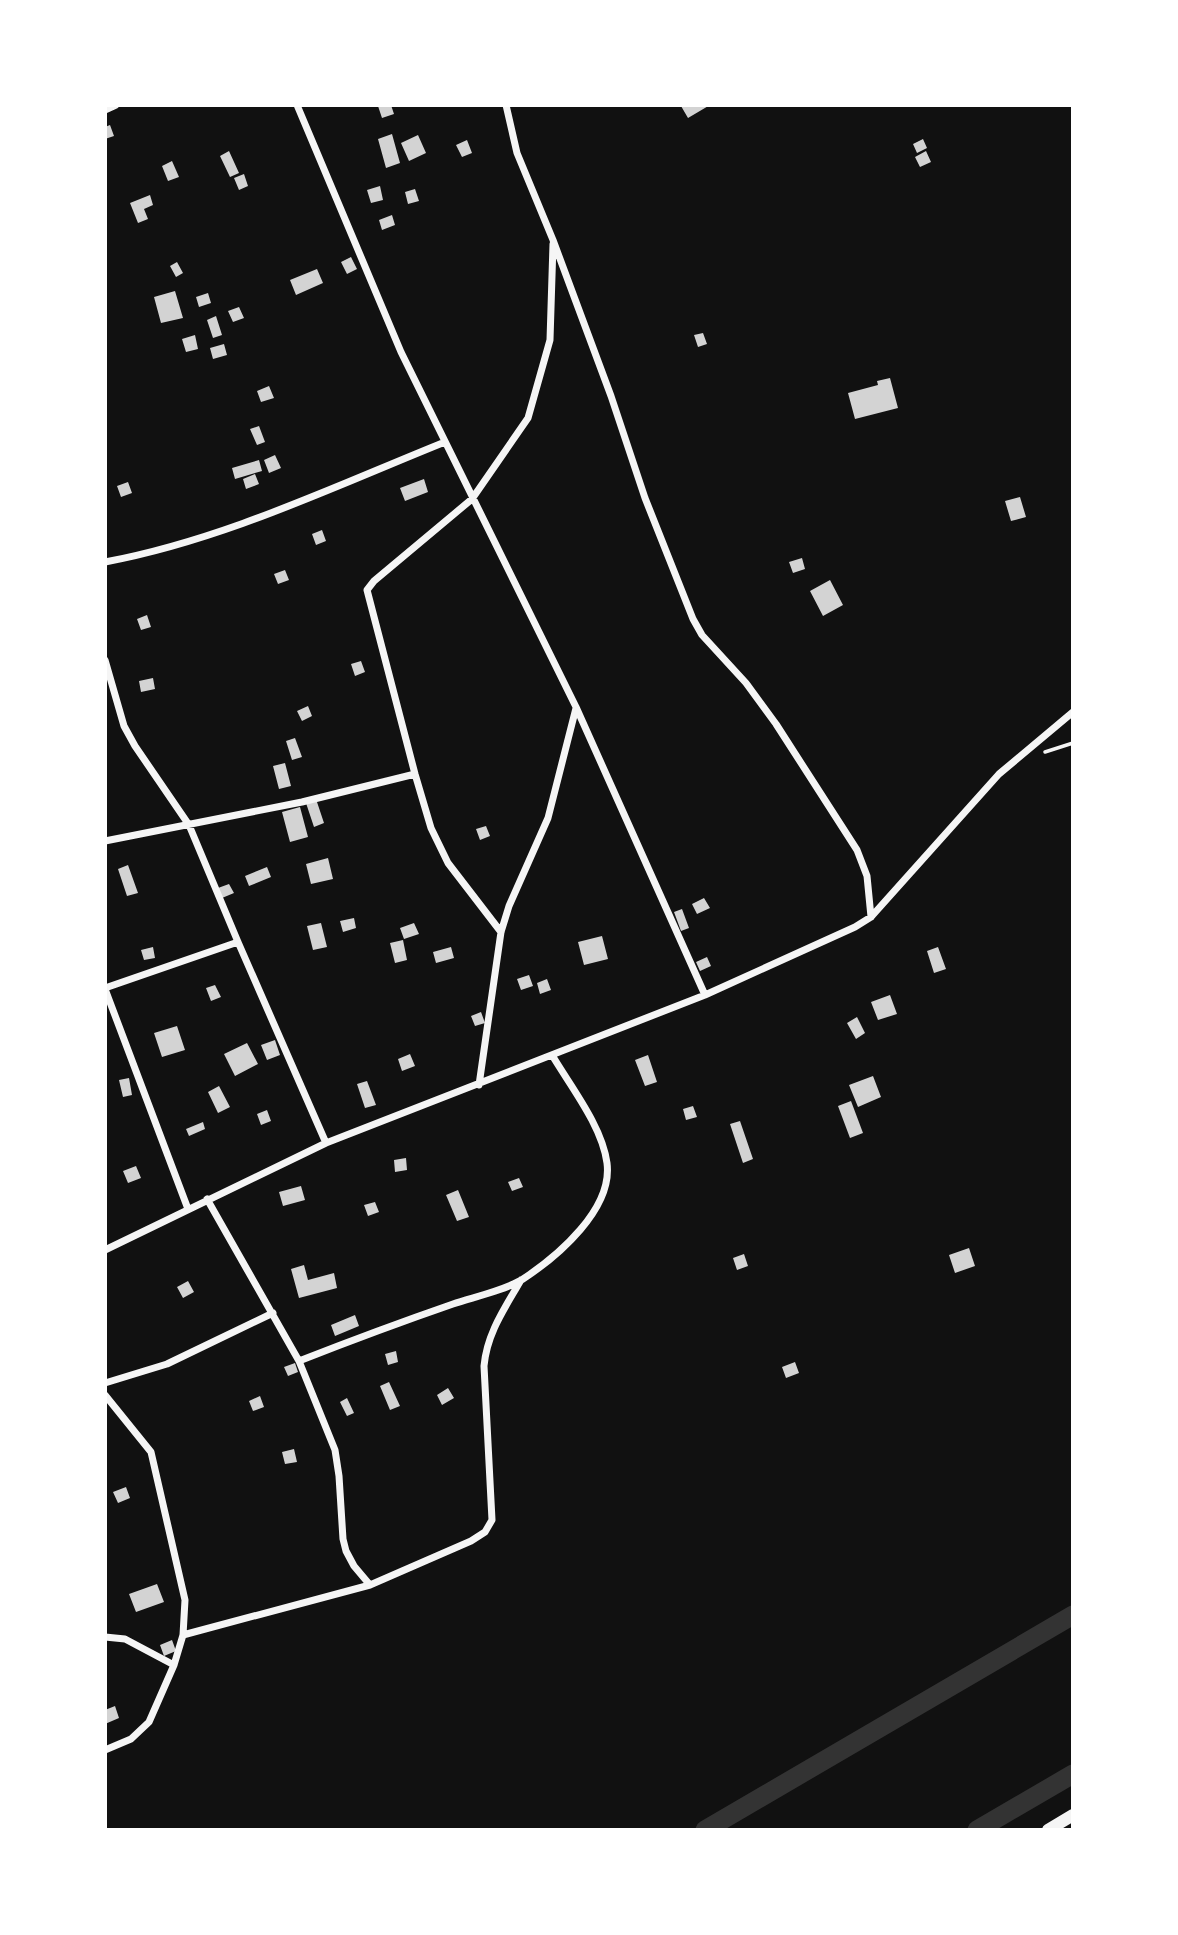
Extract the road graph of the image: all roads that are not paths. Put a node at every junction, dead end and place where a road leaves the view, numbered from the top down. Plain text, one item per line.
1 (116, 105) edge
2 (297, 105) edge
3 (506, 105) edge
4 (105, 110) edge
5 (554, 240) junction
6 (444, 442) junction
7 (472, 499) junction
8 (105, 562) edge
9 (105, 660) edge
10 (576, 707) junction
11 (1073, 712) edge
12 (415, 774) junction
13 (189, 825) junction
14 (105, 841) edge
15 (871, 917) junction
16 (501, 932) junction
17 (238, 942) junction
18 (105, 988) edge
19 (705, 995) junction
20 (552, 1055) junction
21 (479, 1085) junction
22 (326, 1143) junction
23 (207, 1199) junction
24 (188, 1209) junction
25 (105, 1250) edge
26 (521, 1280) junction
27 (273, 1313) junction
28 (299, 1361) junction
29 (105, 1383) edge
30 (105, 1395) edge
31 (370, 1585) junction
32 (183, 1635) junction
33 (105, 1637) edge
34 (174, 1665) junction
35 (105, 1750) edge
36 (1073, 1815) edge
37 (1048, 1830) edge

1 - 4 street
2 - 6 street
3 - 5 street
5 - 7 street
5 - 15 street
6 - 7 street
6 - 8 street
7 - 10 street
7 - 12 street
9 - 13 street
10 - 16 street
10 - 19 street
11 - 15 street
12 - 13 street
12 - 16 street
13 - 14 street
13 - 17 street
15 - 19 street
16 - 21 street
17 - 18 street
17 - 22 street
18 - 24 street
19 - 20 street
20 - 21 street
20 - 26 street
21 - 22 street
22 - 23 street
23 - 24 street
23 - 27 street
24 - 25 street
26 - 28 street
26 - 31 street
27 - 28 street
27 - 29 street
28 - 31 street
30 - 32 street
31 - 32 street
32 - 34 street
33 - 34 street
34 - 35 street
36 - 37 street

